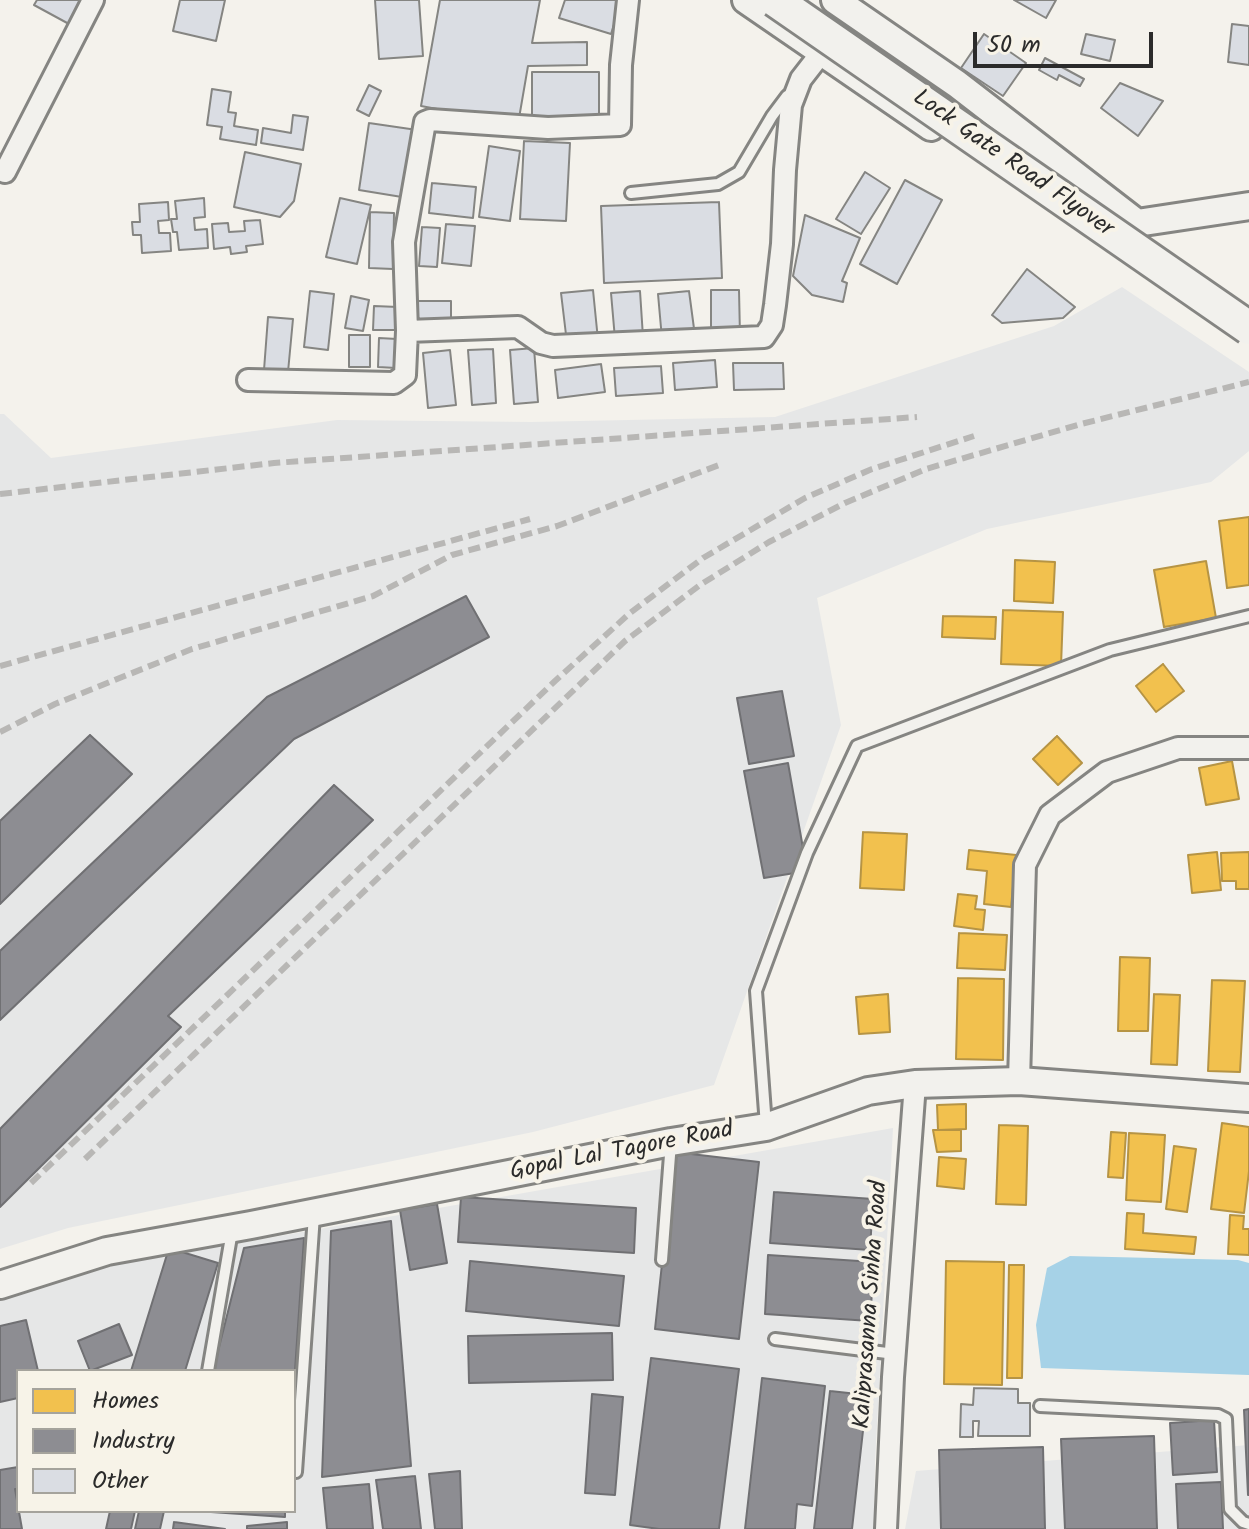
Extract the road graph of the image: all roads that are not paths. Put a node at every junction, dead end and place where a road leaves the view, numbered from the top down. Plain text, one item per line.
1 (93, 0) edge
2 (628, 0) edge
3 (746, 0) edge
4 (775, 0) edge
5 (835, 0) edge
6 (822, 52) junction
7 (801, 79) junction
8 (5, 172) dead end
9 (631, 193) dead end
10 (1249, 206) edge
11 (1137, 223) junction
12 (1249, 328) edge
13 (407, 331) junction
14 (248, 380) dead end
15 (1249, 616) edge
16 (1249, 748) edge
17 (1019, 1081) junction
18 (915, 1084) junction
19 (1249, 1098) edge
20 (766, 1127) junction
21 (671, 1142) junction
22 (314, 1213) junction
23 (232, 1228) junction
24 (662, 1260) dead end
25 (0, 1285) edge
26 (775, 1339) dead end
27 (895, 1354) junction
28 (208, 1369) edge
29 (1040, 1406) dead end
30 (296, 1472) dead end
31 (1249, 1524) edge
32 (886, 1529) edge

1 - 8 street
2 - 13 street
3 - 6 street
4 - 12 main road, Lock Gate Road Flyover, bridge
5 - 11 street
6 - 7 street
6 - 11 street
7 - 9 lane
7 - 13 street
10 - 11 street
13 - 14 street
15 - 20 lane
16 - 17 street
17 - 18 street, Gopal Lal Tagore Road
17 - 19 street, Gopal Lal Tagore Road
18 - 20 street, Gopal Lal Tagore Road
18 - 27 street, Kaliprasanna Sinha Road
20 - 21 street, Gopal Lal Tagore Road
21 - 22 street, Gopal Lal Tagore Road
21 - 24 lane
22 - 23 street, Gopal Lal Tagore Road
22 - 30 lane
23 - 25 street, Gopal Lal Tagore Road
23 - 28 lane
26 - 27 lane
27 - 32 street, Kaliprasanna Sinha Road
29 - 31 lane

